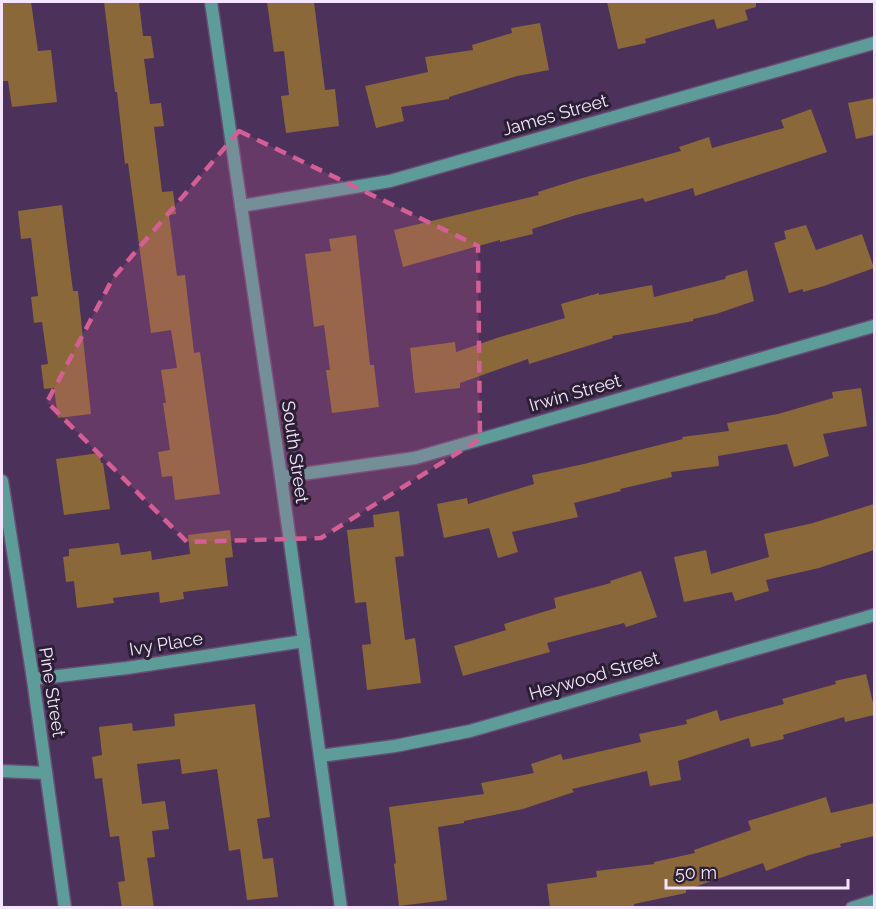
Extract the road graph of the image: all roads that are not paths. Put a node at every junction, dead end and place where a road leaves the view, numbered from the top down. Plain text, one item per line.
1 (211, 2) edge
2 (874, 44) edge
3 (241, 206) junction
4 (874, 326) edge
5 (281, 477) junction
6 (2, 481) edge
7 (874, 615) edge
8 (304, 640) junction
9 (33, 679) junction
10 (320, 756) junction
11 (2, 771) edge
12 (46, 773) junction
13 (874, 901) edge
14 (65, 908) edge
15 (341, 908) edge
16 (852, 908) edge

1 - 3 street, South Street
2 - 3 street, James Street
3 - 5 street, South Street
4 - 5 street, Irwin Street
5 - 8 street, South Street
6 - 9 street, Pine Street
7 - 10 street, Heywood Street
8 - 9 street, Ivy Place
8 - 10 street, South Street
9 - 12 street, Pine Street
10 - 15 street, South Street
11 - 12 street
12 - 14 street, Pine Street
13 - 16 street

